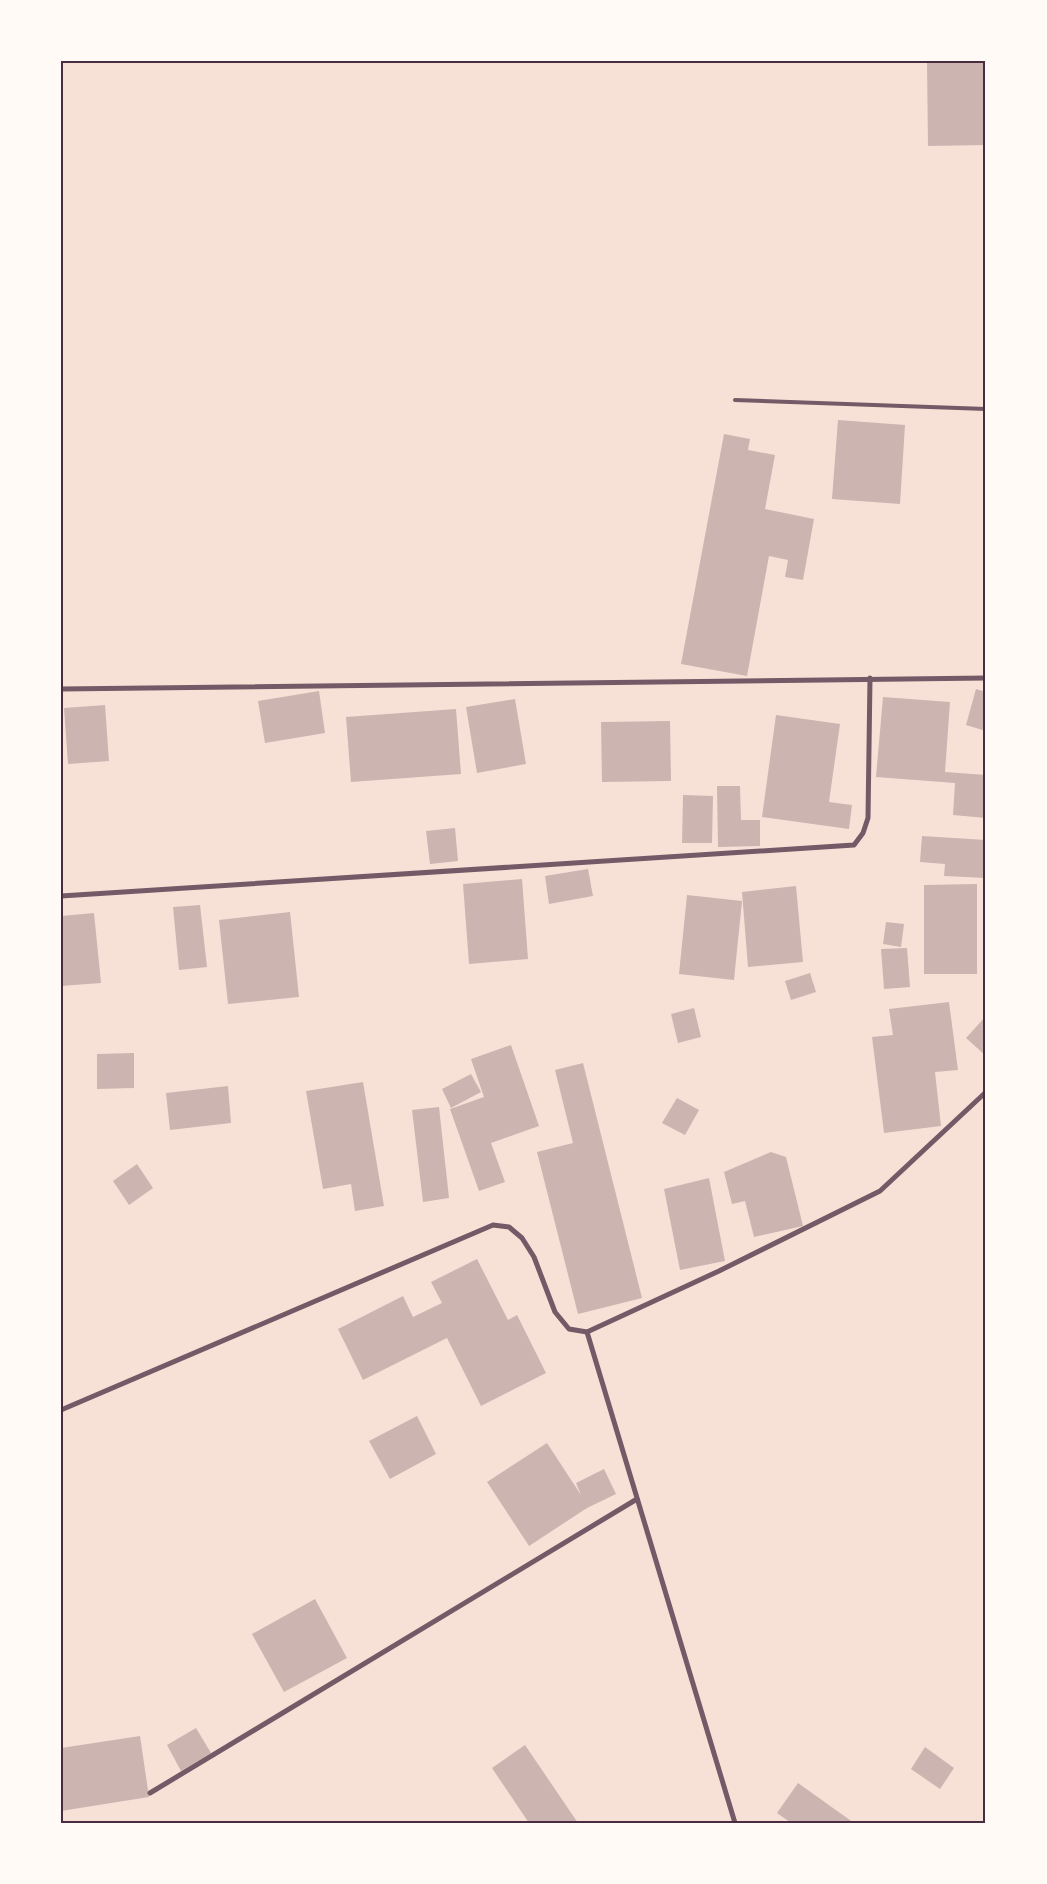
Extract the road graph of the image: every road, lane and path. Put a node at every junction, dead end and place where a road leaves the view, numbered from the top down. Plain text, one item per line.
1 (736, 400) dead end
2 (986, 409) edge
3 (870, 678) junction
4 (986, 678) edge
5 (61, 689) edge
6 (61, 896) edge
7 (986, 1092) edge
8 (587, 1332) junction
9 (61, 1410) edge
10 (637, 1499) junction
11 (150, 1793) dead end
12 (735, 1823) edge

1 - 2 lane
3 - 4 street
3 - 5 street
3 - 6 street
7 - 8 street
8 - 9 street
8 - 10 street
10 - 11 street
10 - 12 street

